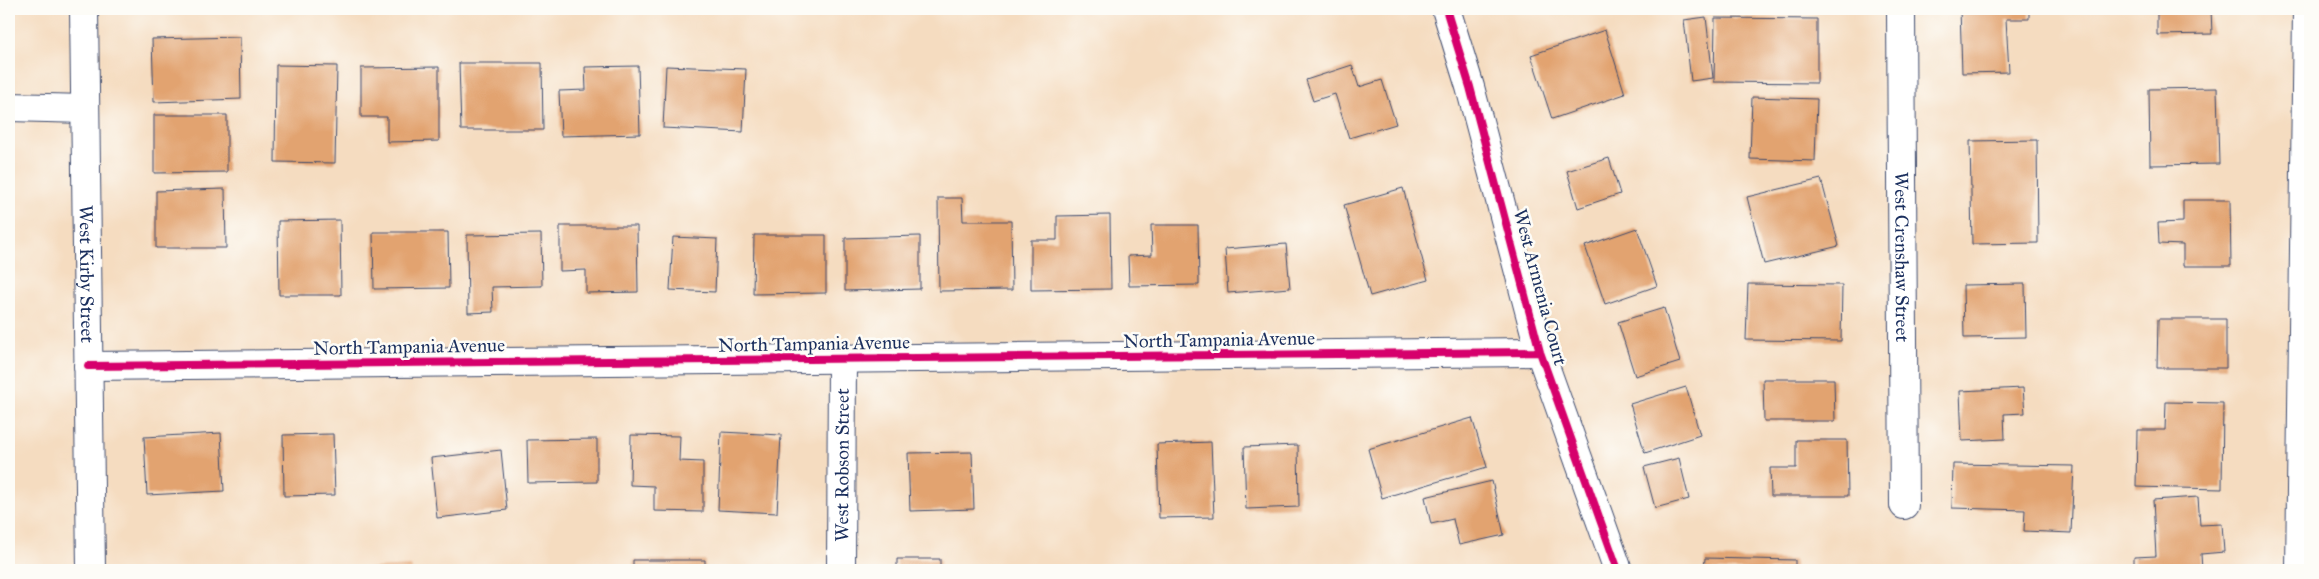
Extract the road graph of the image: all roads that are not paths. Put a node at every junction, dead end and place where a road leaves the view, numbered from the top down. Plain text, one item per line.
1 (84, 9) edge
2 (1446, 9) edge
3 (1902, 9) edge
4 (2307, 9) edge
5 (9, 107) edge
6 (85, 109) junction
7 (2307, 226) edge
8 (1540, 352) junction
9 (842, 359) junction
10 (88, 366) junction
11 (1904, 505) dead end
12 (91, 570) edge
13 (841, 570) edge
14 (1618, 570) edge
15 (2300, 570) edge

1 - 6 street, West Kirby Street
2 - 8 street, West Armenia Court
3 - 11 street, West Crenshaw Street
4 - 7 street
5 - 6 street
6 - 10 street, West Kirby Street
7 - 15 street
8 - 9 street, North Tampania Avenue
8 - 14 street, West Armenia Court
9 - 10 street, North Tampania Avenue
9 - 13 street, West Robson Street
10 - 12 street, West Kirby Street

